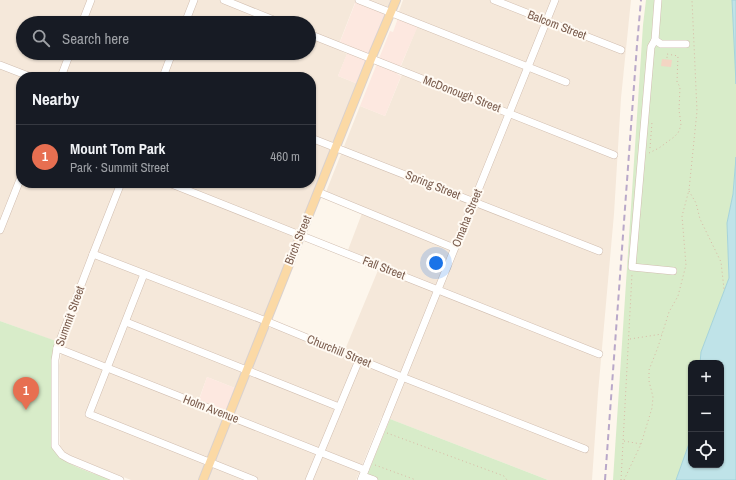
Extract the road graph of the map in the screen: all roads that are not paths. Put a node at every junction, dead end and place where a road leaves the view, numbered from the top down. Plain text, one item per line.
1 (91, 0) edge
2 (194, 0) edge
3 (224, 0) edge
4 (359, 0) edge
5 (396, 0) edge
6 (494, 0) edge
7 (555, 0) edge
8 (658, 0) edge
9 (390, 13) junction
10 (85, 16) edge
11 (188, 16) edge
12 (264, 16) edge
13 (547, 21) junction
14 (316, 37) edge
15 (655, 40) junction
16 (686, 44) dead end
17 (621, 50) dead end
18 (371, 59) junction
19 (67, 60) edge
20 (169, 60) edge
21 (0, 65) edge
22 (528, 67) junction
23 (18, 72) edge
24 (63, 72) edge
25 (165, 72) edge
26 (566, 82) dead end
27 (509, 113) junction
28 (316, 140) edge
29 (336, 147) junction
30 (614, 155) dead end
31 (17, 188) edge
32 (120, 188) edge
33 (182, 188) edge
34 (318, 192) junction
35 (473, 201) junction
36 (0, 230) edge
37 (300, 235) junction
38 (454, 248) junction
39 (599, 251) dead end
40 (93, 254) junction
41 (672, 271) dead end
42 (144, 274) junction
43 (438, 289) junction
44 (266, 321) junction
45 (126, 322) junction
46 (57, 348) junction
47 (599, 354) dead end
48 (358, 360) junction
49 (107, 368) junction
50 (247, 370) junction
51 (402, 377) junction
52 (340, 407) junction
53 (229, 415) junction
54 (585, 449) dead end
55 (320, 452) junction
56 (210, 462) junction
57 (363, 475) edge
58 (120, 480) edge
59 (202, 480) edge
60 (254, 480) edge
61 (309, 480) edge
62 (374, 480) edge

1 - 10 street
2 - 11 street
3 - 12 street
4 - 9 street
5 - 9 main road, Birch Street
6 - 13 street, Balcom Street
7 - 13 street, Omaha Street
8 - 15 street
9 - 18 main road, Birch Street
9 - 22 street
13 - 17 street, Balcom Street
13 - 22 street, Omaha Street
14 - 18 street, McDonough Street
15 - 16 street
15 - 41 street
18 - 27 street, McDonough Street
18 - 29 main road, Birch Street
19 - 24 street
20 - 25 street
21 - 23 street
22 - 26 street
22 - 27 street, Omaha Street
27 - 30 street, McDonough Street
27 - 35 street, Omaha Street
28 - 29 street, Spring Street
29 - 34 main road, Birch Street
29 - 35 street, Spring Street
31 - 36 street
32 - 40 street, Summit Street
33 - 37 street, Fall Street
34 - 37 main road, Birch Street
34 - 38 street
35 - 38 street, Omaha Street
35 - 39 street, Spring Street
37 - 43 street, Fall Street
37 - 44 main road, Birch Street
38 - 43 street, Omaha Street
40 - 42 street, Churchill Street
40 - 46 street, Summit Street
42 - 44 street, Churchill Street
42 - 45 street
43 - 47 street, Fall Street
43 - 51 street, Omaha Street
44 - 48 street, Churchill Street
44 - 50 main road, Birch Street
45 - 49 street
45 - 50 street
46 - 49 street, Holm Avenue
46 - 58 street, Summit Street
48 - 51 street, Churchill Street
48 - 52 street
49 - 53 street, Holm Avenue
49 - 56 street
50 - 52 street
50 - 53 main road, Birch Street
51 - 54 street, Churchill Street
51 - 57 street, Omaha Street
52 - 55 street
53 - 55 street, Holm Avenue
53 - 56 main road, Birch Street
55 - 57 street, Holm Avenue
55 - 61 street
56 - 59 main road, Birch Street
56 - 60 street
57 - 62 street, Holm Avenue

